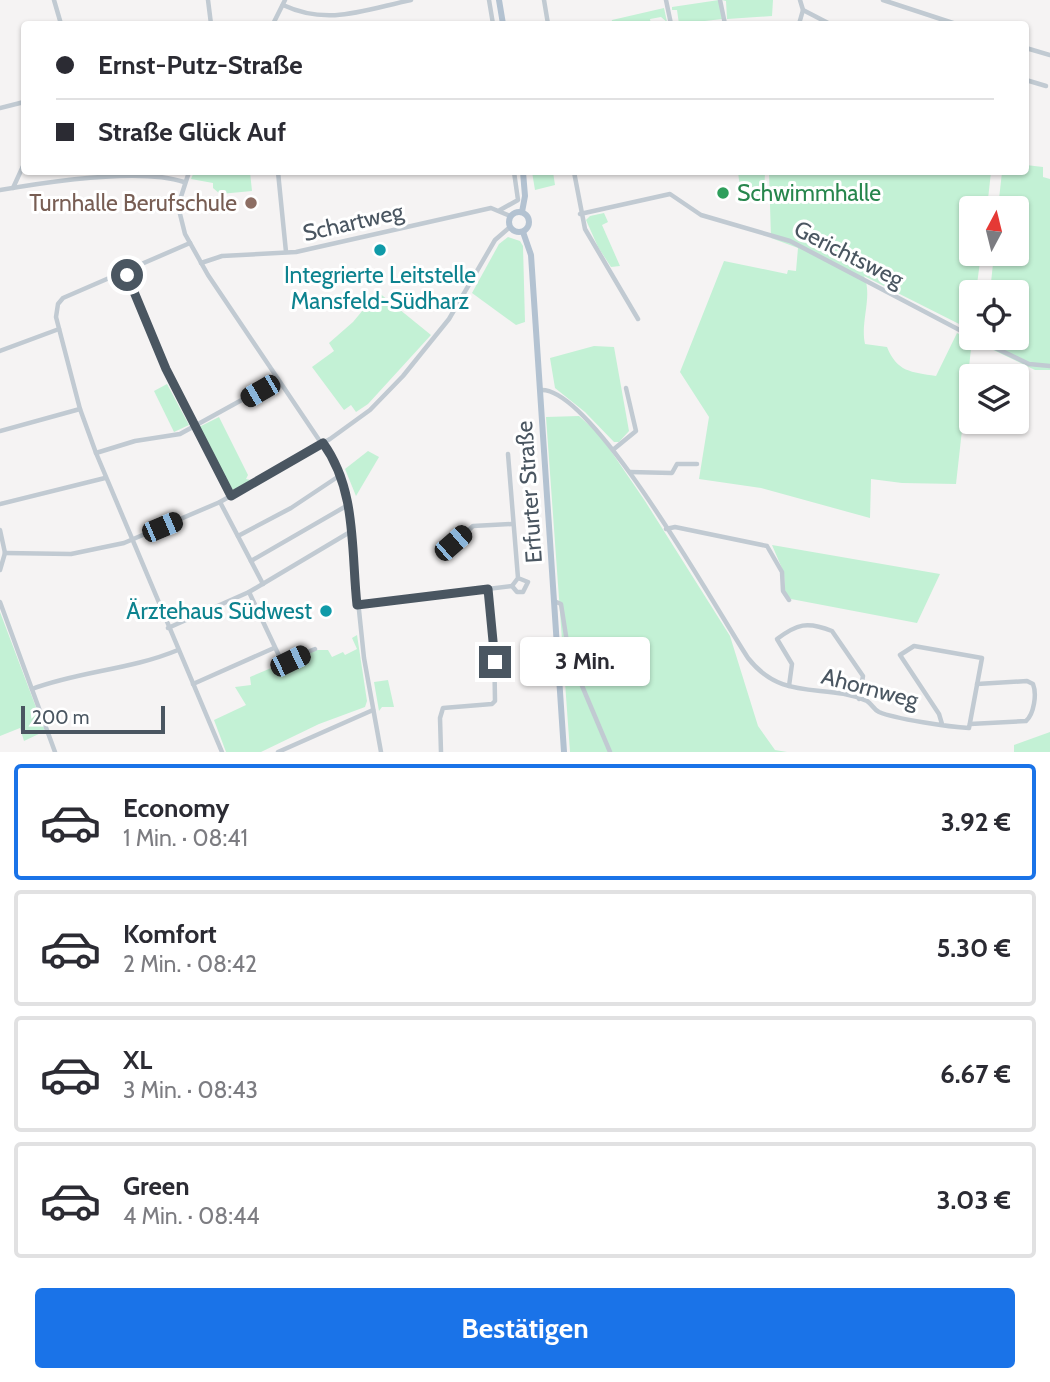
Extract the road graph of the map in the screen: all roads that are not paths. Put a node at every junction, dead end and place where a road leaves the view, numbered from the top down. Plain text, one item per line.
1 (54, 0) edge
2 (208, 0) edge
3 (411, 0) edge
4 (489, 0) edge
5 (499, 0) edge
6 (544, 0) edge
7 (666, 0) edge
8 (720, 0) edge
9 (800, 0) edge
10 (883, 0) edge
11 (284, 2) edge
12 (803, 9) junction
13 (60, 21) edge
14 (211, 21) edge
15 (274, 21) edge
16 (492, 21) edge
17 (502, 21) edge
18 (548, 21) edge
19 (670, 21) edge
20 (724, 21) edge
21 (800, 21) edge
22 (825, 21) edge
23 (947, 21) edge
24 (1029, 49) edge
25 (1050, 55) edge
26 (1029, 81) edge
27 (1046, 86) dead end
28 (21, 103) edge
29 (0, 108) edge
30 (21, 171) edge
31 (188, 175) edge
32 (278, 175) edge
33 (514, 175) edge
34 (523, 175) edge
35 (574, 175) edge
36 (184, 182) junction
37 (13, 188) junction
38 (0, 190) edge
39 (500, 210) junction
40 (522, 212) junction
41 (580, 214) junction
42 (510, 216) junction
43 (510, 227) junction
44 (523, 232) junction
45 (190, 243) junction
46 (286, 252) junction
47 (201, 263) junction
48 (125, 272) junction
49 (638, 320) dead end
50 (59, 329) junction
51 (959, 330) edge
52 (999, 350) edge
53 (0, 351) edge
54 (1050, 366) edge
55 (278, 380) junction
56 (626, 387) dead end
57 (541, 390) junction
58 (80, 409) junction
59 (193, 427) junction
60 (0, 431) edge
61 (323, 443) junction
62 (614, 449) junction
63 (96, 453) junction
64 (508, 454) dead end
65 (697, 464) dead end
66 (630, 472) junction
67 (342, 474) junction
68 (105, 478) junction
69 (231, 496) junction
70 (220, 502) junction
71 (0, 504) edge
72 (348, 505) junction
73 (512, 524) junction
74 (666, 529) junction
75 (0, 530) edge
76 (350, 532) junction
77 (238, 536) junction
78 (131, 540) junction
79 (446, 551) dead end
80 (5, 553) junction
81 (251, 561) junction
82 (0, 570) edge
83 (518, 578) junction
84 (263, 584) junction
85 (512, 586) junction
86 (488, 589) junction
87 (249, 592) junction
88 (789, 600) dead end
89 (554, 601) junction
90 (0, 602) edge
91 (357, 605) junction
92 (168, 628) junction
93 (274, 648) junction
94 (315, 649) dead end
95 (178, 650) junction
96 (192, 684) junction
97 (978, 684) junction
98 (789, 686) junction
99 (32, 689) junction
100 (859, 699) junction
101 (373, 710) junction
102 (942, 724) junction
103 (970, 724) junction
104 (55, 752) edge
105 (222, 752) edge
106 (278, 752) edge
107 (381, 752) edge
108 (441, 752) edge
109 (564, 752) edge
110 (610, 752) edge

1 - 13 street
2 - 14 street
3 - 11 street
4 - 16 street
5 - 17 main road
6 - 18 street
7 - 19 street
8 - 20 street
9 - 12 street
10 - 23 street
11 - 15 street
12 - 21 street
12 - 22 street
24 - 25 street
26 - 27 street
28 - 29 street
30 - 37 street
31 - 36 street
32 - 46 street
33 - 39 street
34 - 40 main road
35 - 41 street
36 - 37 street
36 - 45 street
37 - 38 street
39 - 42 street
39 - 46 street, Schartweg
40 - 42 main road
40 - 44 main road
41 - 49 street
41 - 51 street, Gerichtsweg
42 - 43 main road
43 - 44 main road
43 - 61 street
44 - 57 main road, Erfurter Straße
45 - 47 street
45 - 48 street
46 - 47 street, Schartweg
47 - 55 street
48 - 50 street
48 - 59 street
50 - 53 street
50 - 58 street
52 - 54 street, Gerichtsweg
55 - 59 street
55 - 61 street
56 - 62 street
57 - 62 street, Ahornweg
57 - 89 main road, Erfurter Straße
58 - 60 street
58 - 63 street
59 - 63 street
59 - 69 street
61 - 67 street
61 - 69 street
62 - 66 street, Ahornweg
63 - 68 street
64 - 73 street
65 - 66 street
66 - 74 street, Ahornweg
67 - 72 street
67 - 77 street
68 - 71 street
68 - 78 street
69 - 70 street
70 - 77 street
70 - 78 street
72 - 76 street
72 - 81 street
73 - 79 street
73 - 83 street
74 - 88 street
74 - 98 street, Ahornweg
75 - 80 street
76 - 84 street
76 - 91 street
77 - 81 street
78 - 80 street
78 - 92 street
80 - 82 street
81 - 84 street
83 - 85 street
83 - 85 street
84 - 87 street
85 - 86 street
86 - 91 street
86 - 108 street
87 - 92 street
87 - 93 street
89 - 109 main road, Erfurter Straße
89 - 110 street
90 - 99 street
91 - 101 street
92 - 95 street
93 - 94 street
93 - 96 street
95 - 96 street
95 - 99 street
96 - 105 street
97 - 102 street
97 - 103 street
97 - 103 street, Ahornweg
98 - 100 street, Ahornweg
98 - 100 street
99 - 104 street
100 - 102 street, Ahornweg
101 - 106 street
101 - 107 street
102 - 103 street, Ahornweg

